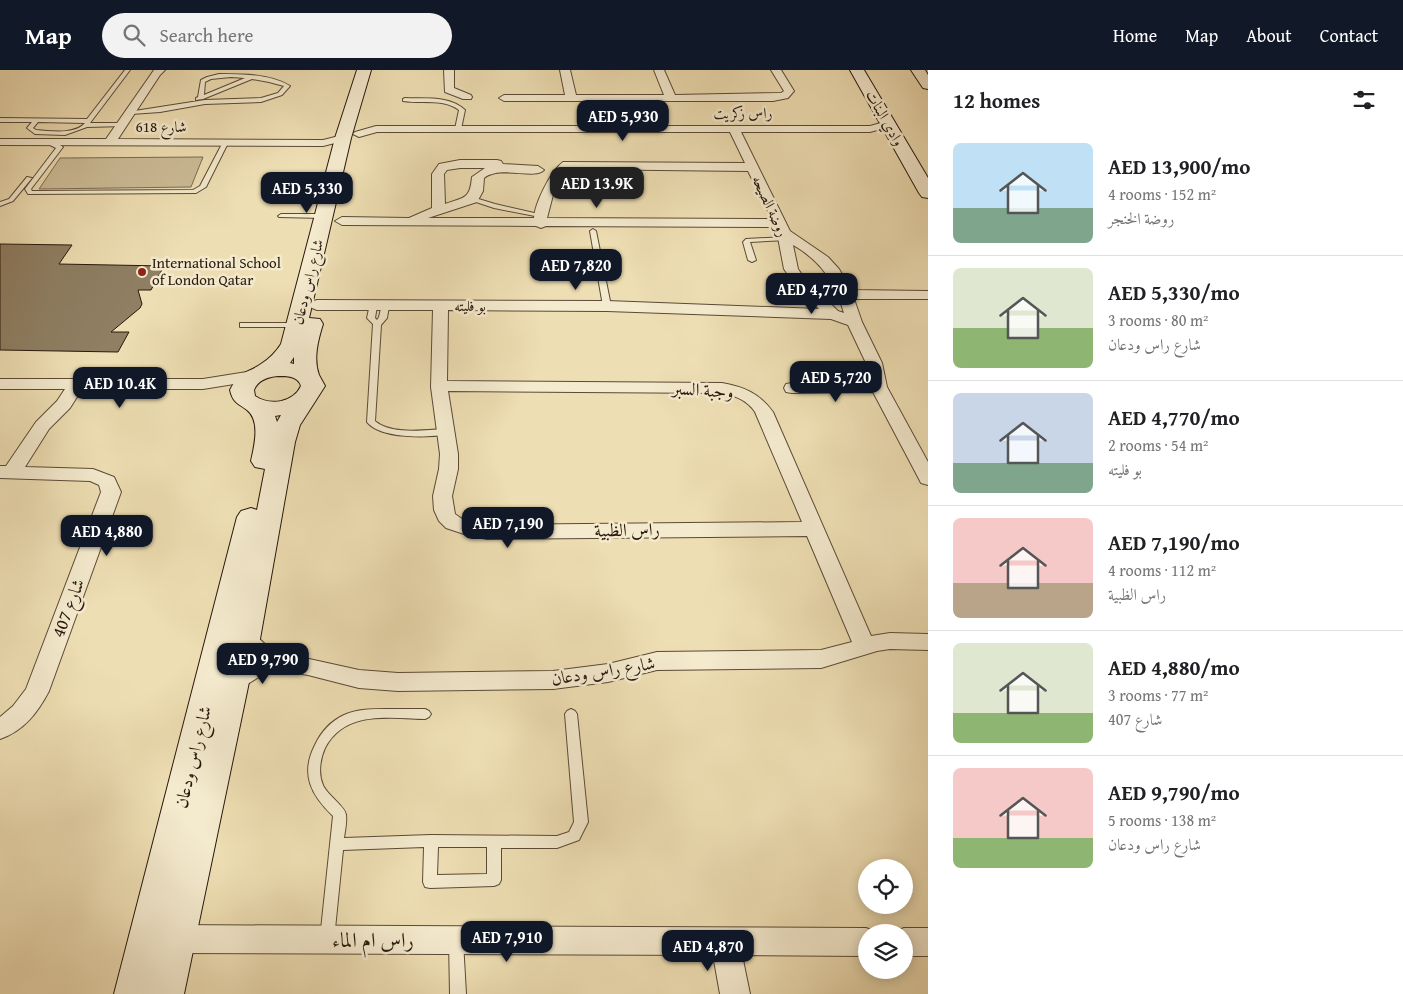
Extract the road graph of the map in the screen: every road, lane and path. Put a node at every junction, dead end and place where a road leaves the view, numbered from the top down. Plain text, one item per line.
1 (128, 70) edge
2 (364, 70) edge
3 (373, 70) edge
4 (449, 70) edge
5 (566, 70) edge
6 (659, 70) edge
7 (776, 70) edge
8 (858, 70) edge
9 (918, 70) edge
10 (157, 71) edge
11 (251, 78) junction
12 (928, 86) edge
13 (467, 97) dead end
14 (201, 98) junction
15 (504, 98) dead end
16 (571, 98) junction
17 (670, 98) junction
18 (405, 100) dead end
19 (189, 104) junction
20 (130, 112) junction
21 (0, 120) edge
22 (36, 121) junction
23 (87, 123) junction
24 (122, 125) junction
25 (733, 128) junction
26 (458, 129) junction
27 (891, 129) junction
28 (356, 135) junction
29 (0, 142) edge
30 (110, 142) junction
31 (225, 143) junction
32 (53, 144) junction
33 (567, 165) junction
34 (753, 167) junction
35 (538, 170) dead end
36 (928, 193) edge
37 (472, 198) junction
38 (0, 204) edge
39 (439, 209) junction
40 (281, 216) dead end
41 (333, 219) junction
42 (541, 219) junction
43 (412, 222) junction
44 (593, 231) dead end
45 (784, 232) junction
46 (336, 240) dead end
47 (331, 259) dead end
48 (752, 260) dead end
49 (846, 294) junction
50 (928, 295) edge
51 (317, 306) junction
52 (379, 306) junction
53 (441, 306) junction
54 (607, 306) junction
55 (833, 314) junction
56 (854, 322) junction
57 (377, 324) junction
58 (243, 325) dead end
59 (297, 325) junction
60 (0, 384) edge
61 (439, 386) junction
62 (880, 387) junction
63 (255, 388) junction
64 (792, 388) dead end
65 (64, 389) junction
66 (305, 389) junction
67 (0, 393) edge
68 (445, 432) junction
69 (6, 472) edge
70 (928, 479) edge
71 (813, 529) junction
72 (245, 640) junction
73 (928, 642) edge
74 (864, 647) junction
75 (278, 661) junction
76 (233, 682) junction
77 (426, 714) dead end
78 (571, 714) dead end
79 (0, 729) edge
80 (431, 841) junction
81 (494, 842) junction
82 (338, 844) junction
83 (162, 939) junction
84 (327, 940) junction
85 (456, 940) junction
86 (725, 942) junction
87 (858, 942) edge
88 (913, 942) edge
89 (928, 942) edge
90 (135, 994) edge
91 (163, 994) edge
92 (458, 994) edge
93 (735, 994) edge

1 - 23 lane
2 - 28 street, شارع راس ودعان
3 - 28 street, شارع راس ودعان
4 - 13 street
5 - 16 street
6 - 17 street
7 - 17 street
8 - 27 street, وادي البنات
9 - 12 street
10 - 20 street
11 - 14 lane
11 - 14 lane
11 - 19 lane
14 - 19 lane
15 - 16 street
16 - 17 street
18 - 26 lane
19 - 20 lane
20 - 24 street
21 - 22 lane
22 - 23 lane
22 - 23 lane
23 - 24 lane
24 - 30 street
25 - 26 street, راس زكريت
25 - 27 street, راس زكريت
25 - 34 street, روضة الصيحه
26 - 28 street, راس زكريت
27 - 36 street, وادي البنات
28 - 31 street, شارع 618
28 - 41 street, شارع راس ودعان
28 - 41 street, شارع راس ودعان
29 - 32 street, شارع 618
30 - 31 street, شارع 618
30 - 32 street, شارع 618
31 - 32 lane
32 - 38 lane
33 - 34 street
33 - 39 street
33 - 42 street
34 - 45 street, روضة الصيحه
35 - 37 street
37 - 39 street
37 - 42 lane
39 - 43 street
40 - 41 lane
41 - 43 street
41 - 46 street, شارع راس ودعان
41 - 59 street, شارع راس ودعان
42 - 43 street
42 - 45 street
44 - 54 lane
45 - 48 lane
45 - 49 street
45 - 55 street, روضة الصيحه
47 - 51 street, شارع راس ودعان
49 - 50 street
49 - 56 street
51 - 52 street, بو فليته
51 - 66 street, شارع راس ودعان
52 - 53 street, بو فليته
52 - 57 lane
52 - 57 lane
53 - 54 street, بو فليته
53 - 61 street, راس الظبية
54 - 55 street, بو فليته
55 - 56 street, روضة الصيحه
56 - 62 street
57 - 68 lane
58 - 59 lane
59 - 63 street, شارع راس ودعان
60 - 65 street
61 - 68 street, راس الظبية
61 - 71 street, وجبة السبر
62 - 64 street
62 - 70 street
63 - 65 street
63 - 65 street
63 - 66 street
63 - 66 street
63 - 83 street, شارع راس ودعان
65 - 67 street
65 - 69 street, شارع 407
66 - 72 street, شارع راس ودعان
68 - 71 street, راس الظبية
69 - 79 street, شارع 407
71 - 74 street, وجبة السبر
72 - 75 street, شارع راس ودعان
72 - 76 street, شارع راس ودعان
73 - 74 street, شارع راس ودعان
74 - 75 street, شارع راس ودعان
75 - 76 street, شارع راس ودعان
76 - 83 street, شارع راس ودعان
77 - 82 lane
78 - 81 lane
80 - 81 lane
80 - 81 lane
80 - 82 lane
82 - 84 lane
83 - 84 street, راس ام الماء
83 - 90 street, شارع راس ودعان
83 - 91 street, شارع راس ودعان
84 - 85 street, راس ام الماء
85 - 86 street, راس ام الماء
85 - 92 lane
86 - 87 street, راس ام الماء
86 - 93 street
88 - 89 street

